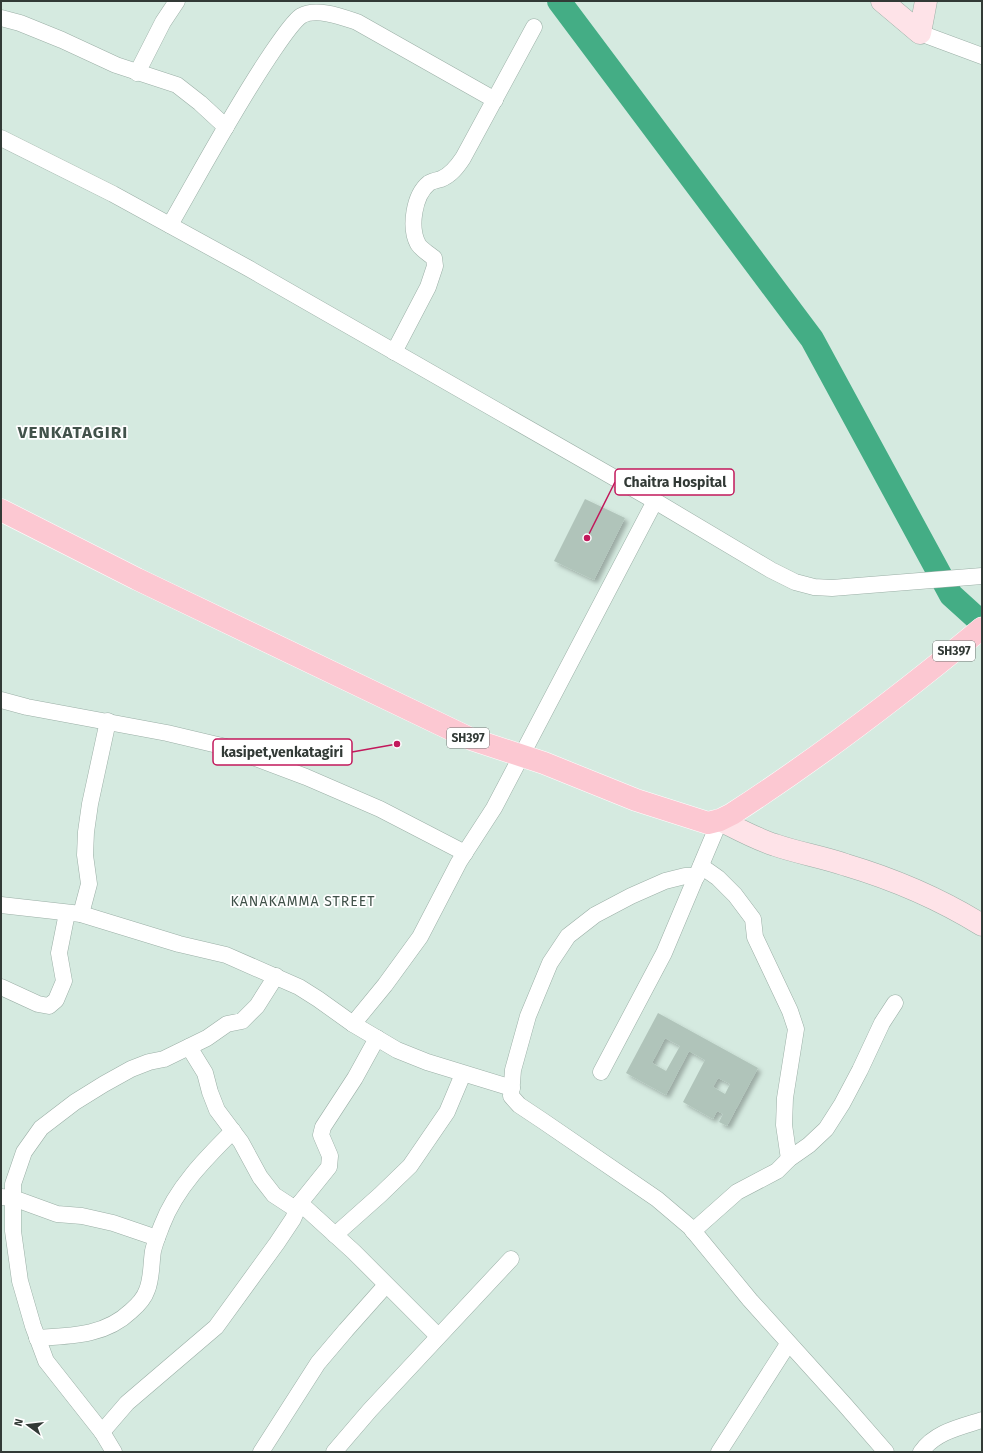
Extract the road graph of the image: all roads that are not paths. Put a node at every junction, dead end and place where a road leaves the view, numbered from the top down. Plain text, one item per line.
1 (177, 1) edge
2 (882, 1) edge
3 (926, 1) edge
4 (1, 18) edge
5 (534, 27) dead end
6 (920, 33) junction
7 (982, 56) edge
8 (137, 73) junction
9 (495, 100) junction
10 (226, 126) junction
11 (1, 138) edge
12 (170, 225) junction
13 (394, 352) junction
14 (655, 501) junction
15 (1, 510) edge
16 (982, 576) edge
17 (982, 628) edge
18 (1, 700) edge
19 (108, 721) junction
20 (521, 756) junction
21 (720, 820) junction
22 (465, 853) junction
23 (699, 871) junction
24 (1, 905) edge
25 (74, 913) junction
26 (982, 925) edge
27 (276, 976) junction
28 (1, 987) edge
29 (895, 1002) dead end
30 (353, 1024) junction
31 (377, 1038) junction
32 (189, 1047) junction
33 (601, 1072) dead end
34 (468, 1075) junction
35 (512, 1088) junction
36 (234, 1131) junction
37 (789, 1159) junction
38 (7, 1198) edge
39 (298, 1207) junction
40 (693, 1231) junction
41 (335, 1235) junction
42 (157, 1238) junction
43 (511, 1259) dead end
44 (386, 1285) junction
45 (438, 1336) junction
46 (37, 1338) junction
47 (788, 1344) junction
48 (982, 1420) edge
49 (102, 1432) junction
50 (114, 1452) edge
51 (261, 1452) edge
52 (334, 1452) edge
53 (719, 1452) edge
54 (886, 1452) edge
55 (921, 1452) edge

1 - 8 street
2 - 6 main road
3 - 6 main road
4 - 8 street
5 - 9 street
6 - 7 street
8 - 10 street
9 - 10 street
9 - 13 street
10 - 12 street
11 - 12 street
12 - 13 street
13 - 14 street
14 - 16 street
14 - 20 street
15 - 20 main road, SH397
17 - 21 main road, SH397
18 - 19 street
19 - 22 street
19 - 25 street
20 - 21 main road, SH397
20 - 22 street
21 - 23 street
21 - 26 main road
22 - 30 street
23 - 33 street
23 - 35 street
23 - 37 street
24 - 25 street
25 - 27 street
25 - 28 street
27 - 30 street
27 - 32 street
29 - 37 street
30 - 31 street
31 - 34 street
31 - 39 street
32 - 36 street
32 - 38 street
34 - 35 street
34 - 41 street
35 - 40 street
36 - 39 street
36 - 42 street
37 - 40 street
38 - 42 street
38 - 46 street
39 - 41 street
39 - 49 street
40 - 47 street
41 - 44 street
42 - 46 street
43 - 45 street
44 - 45 street
44 - 51 street
45 - 52 street
46 - 49 street
47 - 53 street
47 - 54 street
48 - 55 street
49 - 50 street

